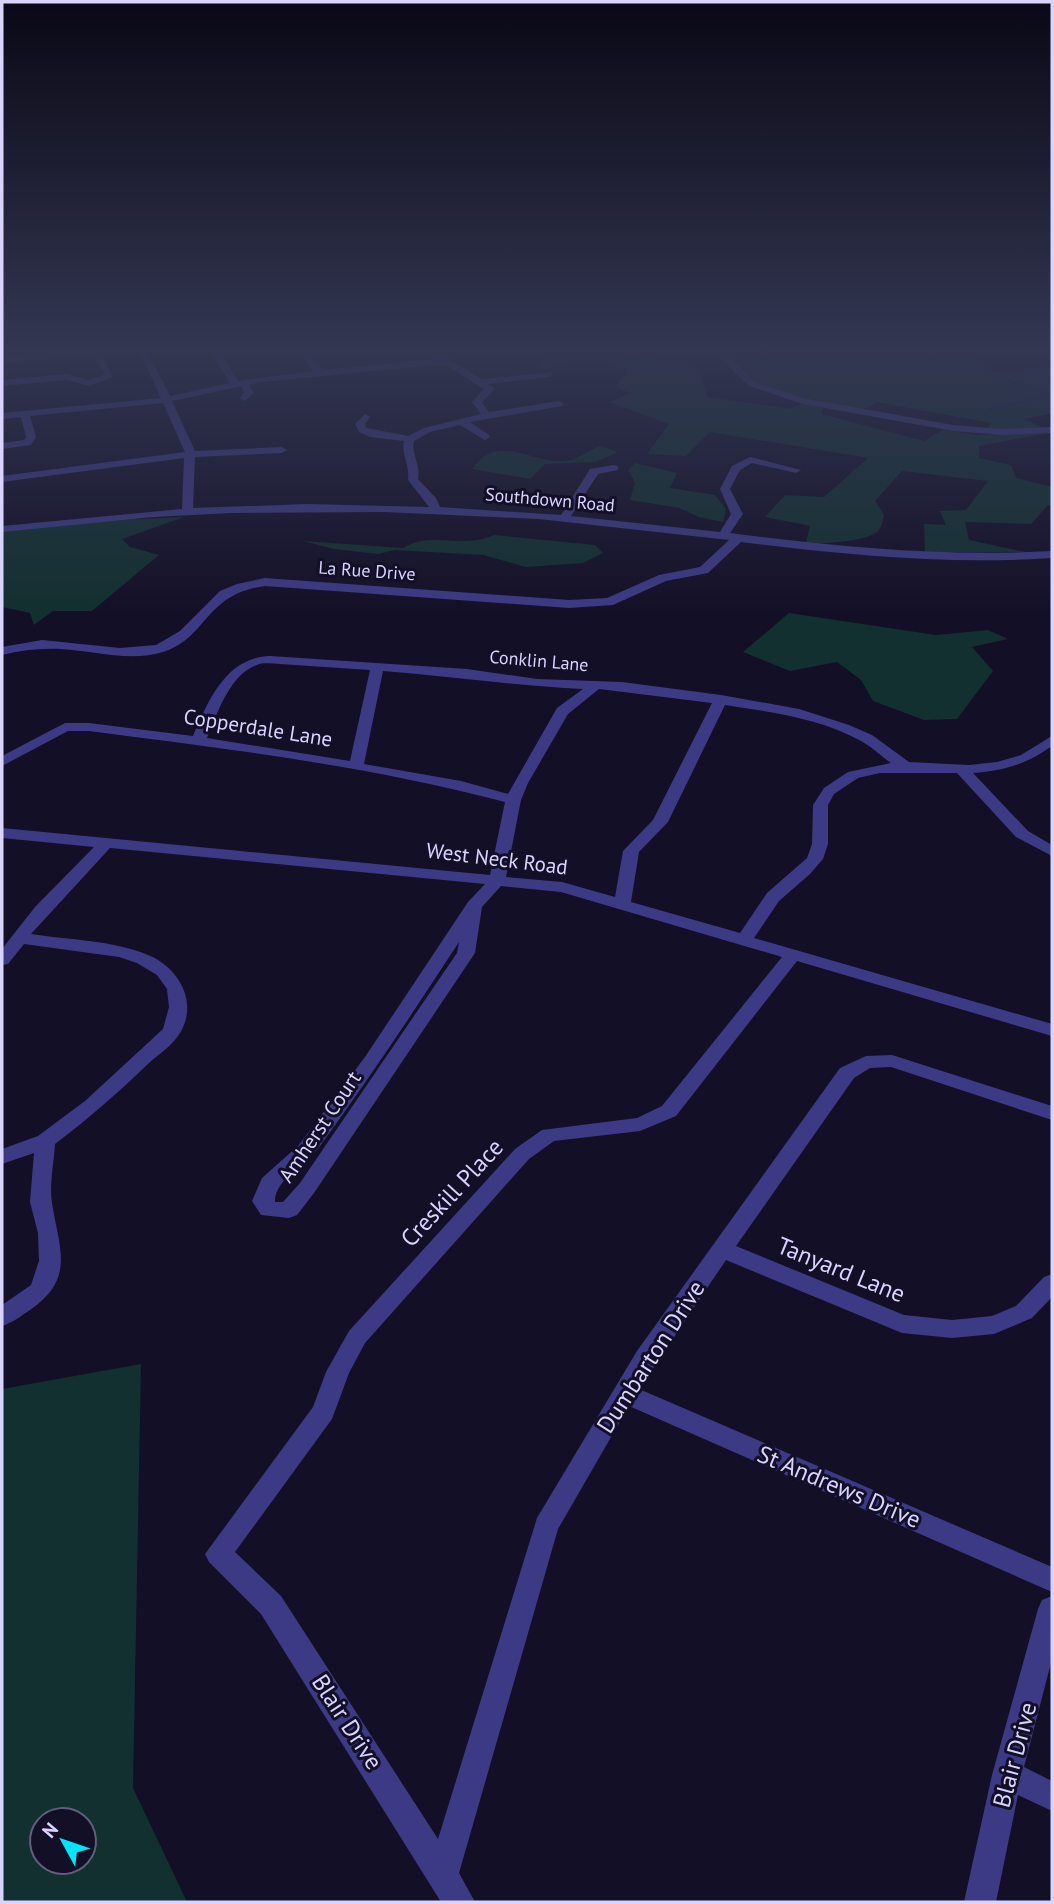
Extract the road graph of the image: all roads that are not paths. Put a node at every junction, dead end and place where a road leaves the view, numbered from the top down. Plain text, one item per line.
1 (31, 437) edge
2 (184, 437) edge
3 (392, 437) edge
4 (413, 437) edge
5 (409, 439) junction
6 (2, 446) edge
7 (282, 450) dead end
8 (190, 454) junction
9 (614, 468) dead end
10 (796, 470) dead end
11 (2, 479) edge
12 (435, 509) junction
13 (187, 513) junction
14 (564, 518) junction
15 (2, 528) edge
16 (722, 537) junction
17 (737, 539) junction
18 (1052, 555) edge
19 (2, 651) edge
20 (377, 667) junction
21 (595, 686) junction
22 (721, 699) junction
23 (199, 739) junction
24 (1052, 740) edge
25 (2, 762) edge
26 (903, 765) junction
27 (356, 766) junction
28 (963, 771) junction
29 (513, 800) junction
30 (2, 833) edge
31 (106, 843) junction
32 (1052, 851) edge
33 (497, 881) junction
34 (474, 906) junction
35 (622, 906) junction
36 (20, 938) junction
37 (743, 942) junction
38 (792, 956) junction
39 (2, 960) edge
40 (1052, 1030) edge
41 (1052, 1113) edge
42 (45, 1142) junction
43 (2, 1157) edge
44 (722, 1250) junction
45 (1052, 1283) edge
46 (2, 1317) edge
47 (625, 1394) junction
48 (218, 1554) joint
49 (1052, 1580) edge
50 (1052, 1609) edge
51 (1007, 1775) junction
52 (1052, 1796) edge
53 (443, 1874) junction
54 (459, 1902) edge
55 (980, 1902) edge

1 - 6 street
2 - 8 street
3 - 5 street
4 - 5 street
5 - 12 street
7 - 8 street
8 - 11 street
8 - 13 street
9 - 14 street
10 - 16 street
12 - 13 street, Southdown Road
12 - 14 street, Southdown Road
13 - 15 street, Southdown Road
14 - 16 street, Southdown Road
16 - 17 street, Southdown Road
17 - 18 street, Southdown Road
17 - 19 street, La Rue Drive
20 - 21 street, Conklin Lane
20 - 23 street, Conklin Lane
20 - 27 street
21 - 22 street, Conklin Lane
21 - 29 street
22 - 26 street, Conklin Lane
22 - 35 street
23 - 25 street, Copperdale Lane
23 - 27 street, Copperdale Lane
24 - 28 street
26 - 28 street
26 - 37 street
27 - 29 street, Copperdale Lane
28 - 32 street
29 - 33 street
30 - 31 street, West Neck Road
31 - 33 street, West Neck Road
31 - 36 street
33 - 34 street, Amherst Court
33 - 35 street, West Neck Road
34 - 34 street, Amherst Court
35 - 37 street, West Neck Road
36 - 39 street
36 - 42 street
37 - 38 street, West Neck Road
38 - 40 street, West Neck Road
38 - 48 street, Creskill Place
41 - 44 street, Dumbarton Drive
42 - 43 street
42 - 46 street
44 - 45 street, Tanyard Lane
44 - 47 street, Dumbarton Drive
47 - 49 street, St Andrews Drive
47 - 53 street, Dumbarton Drive
48 - 53 street, Blair Drive
50 - 51 street, Blair Drive
51 - 52 street
51 - 55 street, Blair Drive
53 - 54 street, Blair Drive

